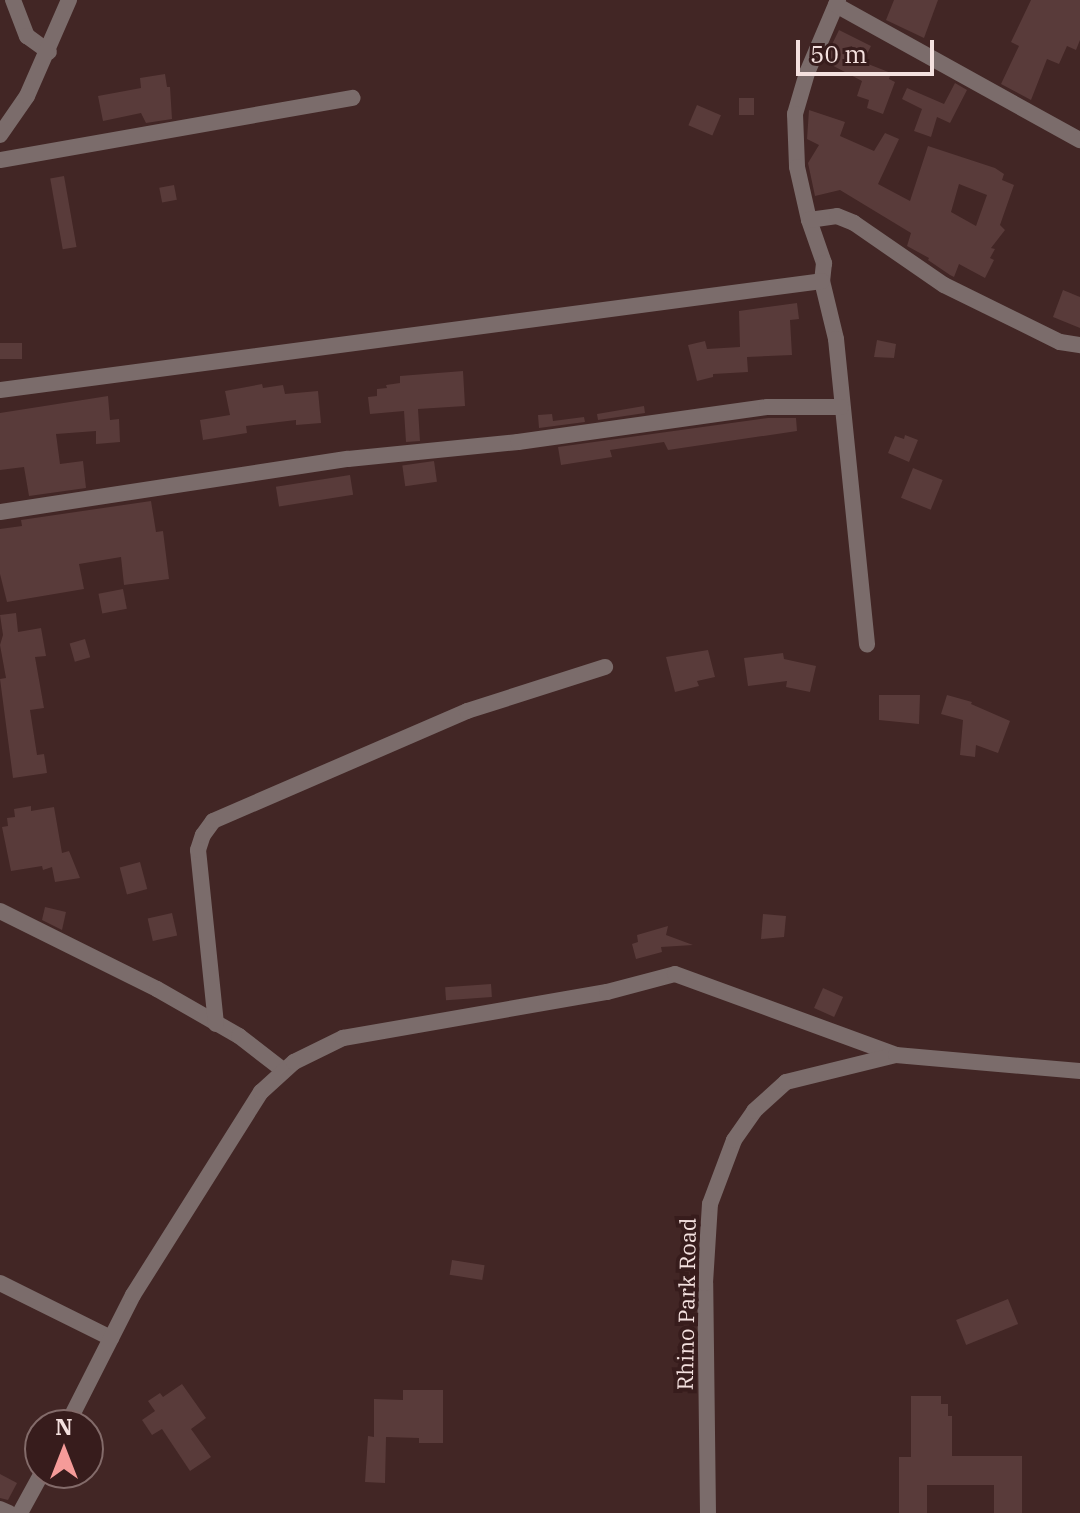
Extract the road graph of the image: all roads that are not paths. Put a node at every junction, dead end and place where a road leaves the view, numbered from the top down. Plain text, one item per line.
1 (13, 0) edge
2 (69, 0) edge
3 (837, 2) edge
4 (49, 52) junction
5 (353, 98) dead end
6 (0, 135) edge
7 (1080, 140) edge
8 (0, 160) edge
9 (809, 220) junction
10 (822, 281) junction
11 (1080, 345) edge
12 (0, 390) edge
13 (841, 407) junction
14 (0, 512) edge
15 (867, 644) dead end
16 (605, 667) dead end
17 (0, 911) edge
18 (216, 1024) junction
19 (896, 1055) junction
20 (283, 1070) junction
21 (1080, 1071) edge
22 (0, 1283) edge
23 (111, 1338) junction
24 (75, 1409) edge
25 (33, 1489) edge
26 (0, 1509) edge
27 (9, 1513) edge
28 (20, 1513) edge
29 (708, 1513) edge

1 - 4 street
2 - 4 street
3 - 7 street
3 - 9 street
4 - 6 street
5 - 8 street
9 - 10 street
9 - 11 street
10 - 12 street
10 - 13 street
13 - 14 street
13 - 15 street
16 - 18 street
17 - 18 street
18 - 20 street
19 - 20 street
19 - 21 street, Rhino Park Road
19 - 29 street, Rhino Park Road
20 - 23 street
22 - 23 street
23 - 24 street
25 - 28 street
26 - 27 street

